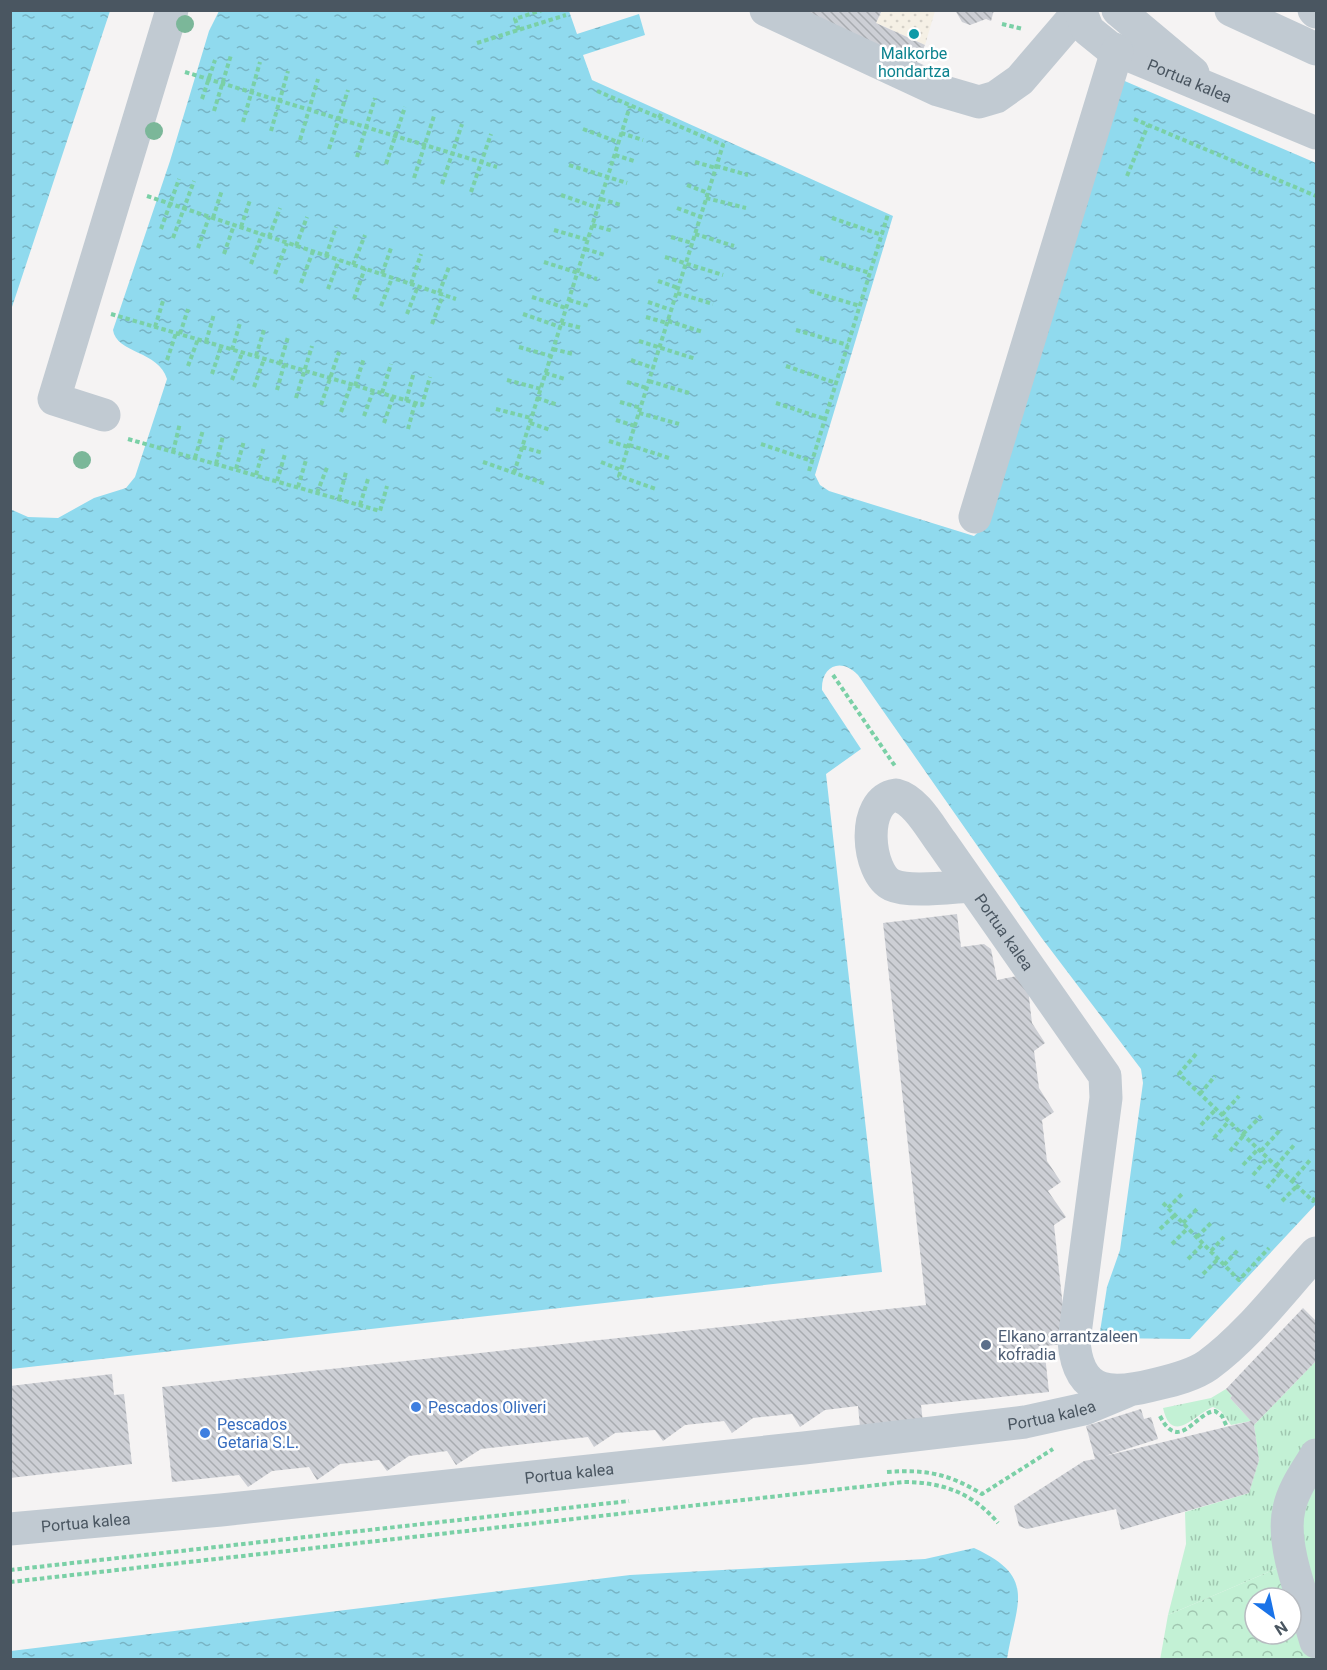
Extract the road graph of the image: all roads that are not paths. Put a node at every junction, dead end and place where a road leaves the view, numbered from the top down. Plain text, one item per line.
1 (172, 10) edge
2 (1080, 10) edge
3 (1118, 10) edge
4 (1231, 10) edge
5 (771, 13) edge
6 (1317, 48) edge
7 (1117, 51) junction
8 (1218, 93) junction
9 (1317, 133) edge
10 (104, 415) dead end
11 (975, 518) dead end
12 (971, 886) junction
13 (1317, 1253) edge
14 (1125, 1392) junction
15 (1317, 1455) edge
16 (10, 1529) edge
17 (1317, 1642) edge

1 - 10 street
2 - 5 street
2 - 7 street, Portua kalea
3 - 8 street
4 - 6 street
7 - 8 street, Portua kalea
7 - 11 street
8 - 9 street, Portua kalea
12 - 12 street, Portua kalea
12 - 14 street, Portua kalea
13 - 14 street, Portua kalea
14 - 16 street, Portua kalea
15 - 17 street

